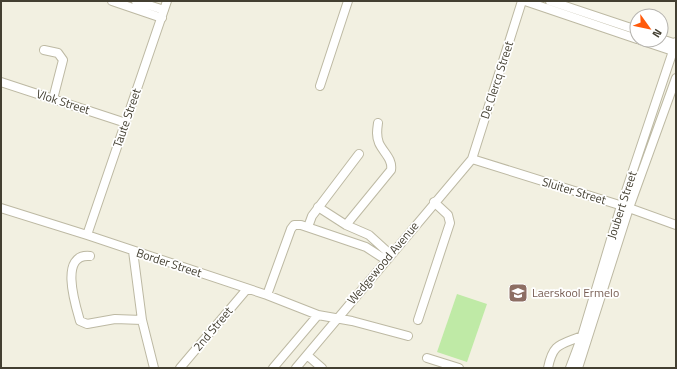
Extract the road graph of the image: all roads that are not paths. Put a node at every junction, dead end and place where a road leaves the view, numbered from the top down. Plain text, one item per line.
1 (112, 1) edge
2 (136, 1) edge
3 (167, 1) edge
4 (348, 1) edge
5 (523, 1) edge
6 (550, 1) edge
7 (163, 14) junction
8 (629, 27) edge
9 (629, 36) edge
10 (675, 46) edge
11 (44, 50) dead end
12 (676, 78) edge
13 (1, 82) edge
14 (320, 86) dead end
15 (53, 99) junction
16 (672, 102) edge
17 (126, 123) junction
18 (378, 123) dead end
19 (359, 154) dead end
20 (472, 159) junction
21 (434, 202) junction
22 (621, 206) junction
23 (318, 207) junction
24 (1, 208) edge
25 (629, 208) junction
26 (676, 224) edge
27 (346, 225) junction
28 (308, 227) junction
29 (87, 235) junction
30 (133, 251) junction
31 (90, 256) dead end
32 (389, 257) junction
33 (247, 289) junction
34 (267, 295) junction
35 (318, 314) junction
36 (338, 317) junction
37 (142, 320) junction
38 (418, 320) dead end
39 (408, 336) dead end
40 (582, 336) junction
41 (306, 355) junction
42 (428, 358) dead end
43 (154, 368) edge
44 (180, 368) edge
45 (273, 368) edge
46 (296, 368) edge
47 (322, 368) edge
48 (458, 368) edge
49 (548, 368) edge
50 (570, 368) edge
51 (578, 368) edge

1 - 7 street
2 - 7 street
3 - 7 street, Taute Street
4 - 14 street
5 - 9 street
5 - 20 street, De Clercq Street
6 - 8 street
7 - 17 street, Taute Street
10 - 22 street, Joubert Street
11 - 15 street
12 - 16 street, Joubert Street
13 - 15 street, Vlok Street
15 - 17 street, Vlok Street
16 - 25 street, Joubert Street
17 - 29 street, Taute Street
18 - 27 street
19 - 23 street
20 - 21 street, Wedgewood Avenue
20 - 22 street, Sluiter Street
21 - 32 street, Wedgewood Avenue
21 - 38 street
22 - 25 street, Sluiter Street
22 - 40 street, Joubert Street
23 - 27 street
23 - 28 street
24 - 29 street, Border Street
25 - 26 street, Sluiter Street
25 - 51 street, Joubert Street
27 - 32 street
28 - 32 street
28 - 34 street
29 - 30 street, Border Street
30 - 33 street, Border Street
30 - 37 street
31 - 37 street
32 - 36 street, Wedgewood Avenue
33 - 34 street, Border Street
33 - 44 street, 2nd Street
34 - 35 street, Border Street
35 - 36 street, Border Street
35 - 45 street
36 - 39 street, Border Street
36 - 41 street, Wedgewood Avenue
37 - 43 street
40 - 49 street
40 - 50 street, Joubert Street
41 - 46 street, Wedgewood Avenue
41 - 47 street
42 - 48 street

